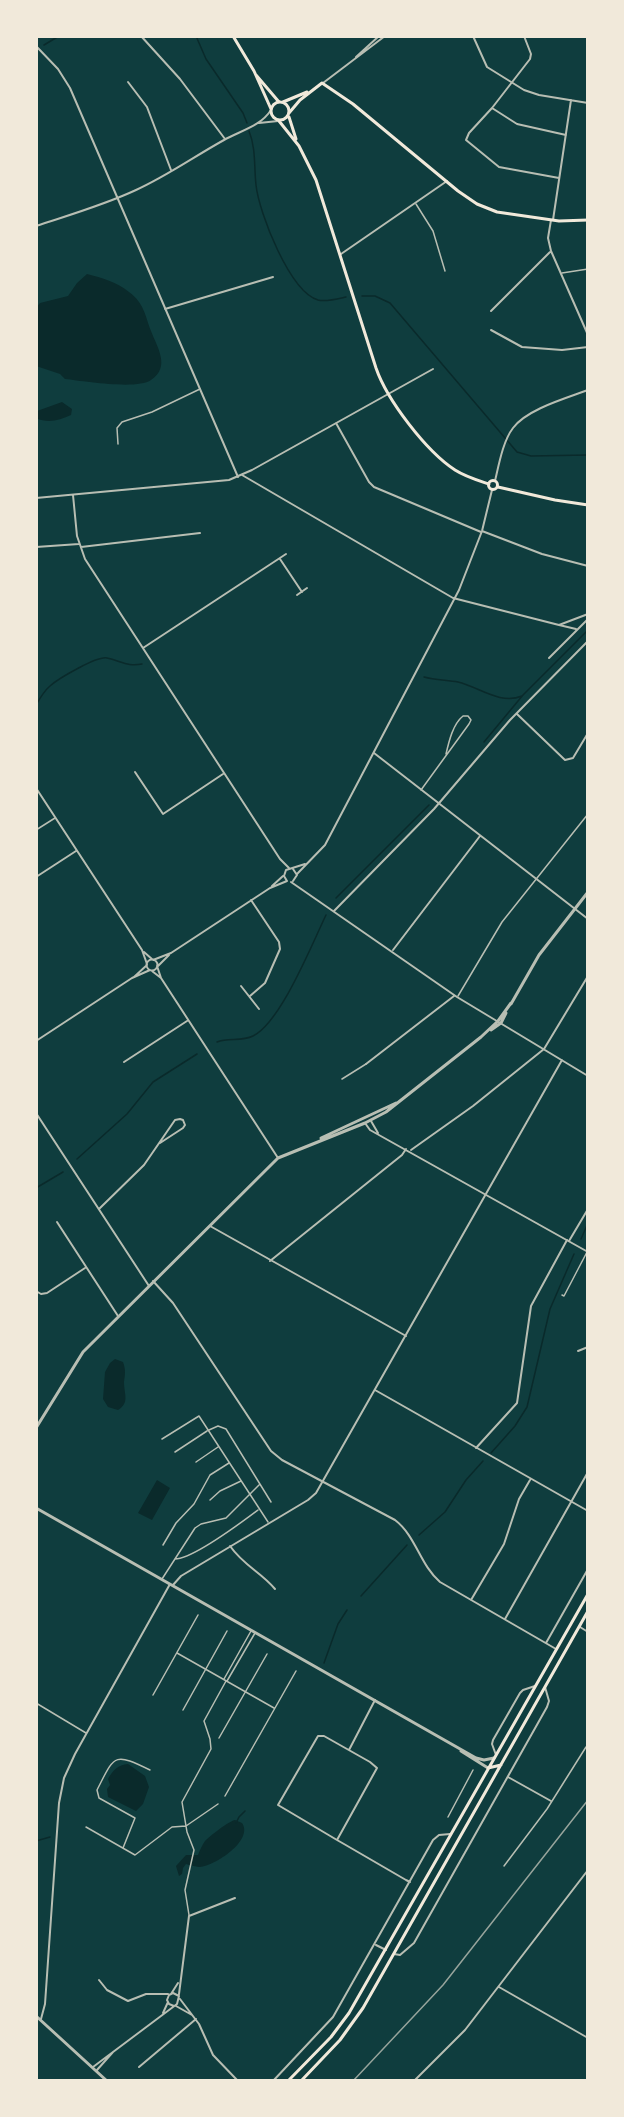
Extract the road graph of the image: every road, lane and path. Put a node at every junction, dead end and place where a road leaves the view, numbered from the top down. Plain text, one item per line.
1 (141, 36) edge
2 (233, 36) edge
3 (379, 36) edge
4 (385, 36) edge
5 (473, 36) edge
6 (524, 36) edge
7 (36, 46) edge
8 (354, 59) junction
9 (254, 71) junction
10 (128, 82) dead end
11 (511, 82) junction
12 (320, 84) junction
13 (571, 100) junction
14 (281, 102) junction
15 (588, 103) edge
16 (492, 108) junction
17 (271, 110) junction
18 (289, 114) junction
19 (279, 121) junction
20 (253, 125) junction
21 (566, 135) junction
22 (225, 139) junction
23 (299, 146) junction
24 (171, 170) junction
25 (559, 178) junction
26 (447, 181) junction
27 (117, 198) junction
28 (416, 203) junction
29 (552, 220) junction
30 (588, 220) edge
31 (36, 226) edge
32 (551, 251) junction
33 (341, 254) junction
34 (588, 269) edge
35 (445, 271) dead end
36 (560, 274) junction
37 (273, 277) dead end
38 (165, 309) junction
39 (491, 311) dead end
40 (587, 329) edge
41 (491, 330) dead end
42 (588, 335) edge
43 (588, 347) edge
44 (433, 369) dead end
45 (201, 389) junction
46 (588, 390) edge
47 (388, 394) junction
48 (336, 423) junction
49 (118, 444) dead end
50 (242, 475) junction
51 (238, 477) junction
52 (495, 481) junction
53 (489, 484) junction
54 (498, 486) junction
55 (492, 490) junction
56 (73, 495) junction
57 (36, 498) edge
58 (588, 505) edge
59 (482, 532) junction
60 (200, 533) dead end
61 (79, 545) junction
62 (36, 547) edge
63 (286, 554) dead end
64 (280, 558) junction
65 (588, 566) edge
66 (307, 588) dead end
67 (302, 592) junction
68 (297, 595) dead end
69 (455, 598) junction
70 (588, 614) edge
71 (588, 619) edge
72 (559, 625) junction
73 (577, 629) junction
74 (588, 641) edge
75 (143, 648) junction
76 (549, 658) dead end
77 (516, 713) junction
78 (588, 733) edge
79 (374, 753) junction
80 (446, 754) junction
81 (135, 772) dead end
82 (224, 773) junction
83 (36, 788) edge
84 (421, 790) junction
85 (439, 803) junction
86 (588, 814) edge
87 (55, 818) junction
88 (36, 830) edge
89 (480, 836) junction
90 (77, 850) junction
91 (280, 859) junction
92 (308, 863) junction
93 (291, 868) junction
94 (284, 873) junction
95 (297, 876) junction
96 (36, 877) edge
97 (536, 879) junction
98 (289, 881) junction
99 (301, 887) junction
100 (270, 888) junction
101 (588, 892) edge
102 (251, 900) junction
103 (575, 909) junction
104 (334, 911) junction
105 (588, 919) edge
106 (142, 950) junction
107 (392, 951) junction
108 (171, 953) junction
109 (153, 960) junction
110 (147, 965) junction
111 (157, 966) junction
112 (150, 970) junction
113 (588, 976) edge
114 (132, 978) junction
115 (161, 978) junction
116 (586, 981) edge
117 (241, 986) dead end
118 (250, 996) junction
119 (456, 996) junction
120 (259, 1009) dead end
121 (188, 1020) junction
122 (499, 1022) junction
123 (36, 1041) edge
124 (544, 1049) junction
125 (562, 1060) junction
126 (124, 1062) dead end
127 (366, 1064) joint
128 (588, 1076) edge
129 (342, 1079) dead end
130 (404, 1098) junction
131 (36, 1113) edge
132 (371, 1120) junction
133 (364, 1121) junction
134 (380, 1135) junction
135 (160, 1143) junction
136 (406, 1149) junction
137 (410, 1151) junction
138 (278, 1158) junction
139 (486, 1194) junction
140 (99, 1209) junction
141 (588, 1209) edge
142 (57, 1222) dead end
143 (209, 1226) junction
144 (568, 1241) junction
145 (588, 1252) edge
146 (270, 1261) junction
147 (86, 1268) junction
148 (153, 1281) junction
149 (149, 1286) junction
150 (36, 1291) edge
151 (562, 1295) dead end
152 (118, 1316) junction
153 (406, 1336) junction
154 (588, 1347) edge
155 (578, 1351) dead end
156 (375, 1390) junction
157 (36, 1428) edge
158 (208, 1430) junction
159 (162, 1439) dead end
160 (219, 1447) junction
161 (476, 1448) junction
162 (175, 1452) dead end
163 (196, 1462) dead end
164 (229, 1463) junction
165 (588, 1472) edge
166 (531, 1479) junction
167 (324, 1480) junction
168 (241, 1481) junction
169 (260, 1485) junction
170 (249, 1493) junction
171 (210, 1500) dead end
172 (571, 1501) junction
173 (271, 1502) dead end
174 (36, 1508) edge
175 (259, 1509) junction
176 (588, 1511) edge
177 (268, 1523) junction
178 (163, 1545) dead end
179 (230, 1546) junction
180 (174, 1559) junction
181 (588, 1569) edge
182 (161, 1580) junction
183 (171, 1585) junction
184 (275, 1589) dead end
185 (588, 1594) edge
186 (471, 1600) junction
187 (588, 1611) edge
188 (198, 1615) dead end
189 (505, 1620) junction
190 (579, 1626) junction
191 (227, 1631) dead end
192 (253, 1632) junction
193 (588, 1632) edge
194 (546, 1643) junction
195 (556, 1649) junction
196 (177, 1653) junction
197 (564, 1653) junction
198 (267, 1654) dead end
199 (206, 1670) junction
200 (296, 1671) dead end
201 (226, 1681) junction
202 (536, 1686) junction
203 (545, 1688) junction
204 (245, 1692) junction
205 (153, 1695) dead end
206 (375, 1700) junction
207 (36, 1703) edge
208 (274, 1708) junction
209 (183, 1710) dead end
210 (86, 1733) junction
211 (219, 1738) dead end
212 (453, 1744) junction
213 (586, 1747) dead end
214 (349, 1750) junction
215 (495, 1756) junction
216 (501, 1765) junction
217 (488, 1768) junction
218 (150, 1770) dead end
219 (473, 1770) dead end
220 (508, 1777) junction
221 (225, 1796) dead end
222 (551, 1801) junction
223 (218, 1804) dead end
224 (448, 1817) dead end
225 (186, 1826) junction
226 (86, 1827) dead end
227 (450, 1834) junction
228 (337, 1840) junction
229 (123, 1849) junction
230 (504, 1866) dead end
231 (588, 1870) edge
232 (410, 1882) junction
233 (236, 1898) dead end
234 (189, 1916) junction
235 (376, 1945) junction
236 (386, 1950) junction
237 (394, 1954) junction
238 (99, 1980) dead end
239 (179, 1981) junction
240 (499, 1987) junction
241 (171, 1994) junction
242 (156, 1995) junction
243 (179, 1997) junction
244 (167, 2002) junction
245 (174, 2006) junction
246 (161, 2015) junction
247 (36, 2016) edge
248 (195, 2018) junction
249 (41, 2019) junction
250 (588, 2038) edge
251 (115, 2050) junction
252 (92, 2067) junction
253 (139, 2067) dead end
254 (96, 2071) junction
255 (107, 2081) edge
256 (238, 2081) edge
257 (273, 2081) edge
258 (288, 2081) edge
259 (301, 2081) edge
260 (414, 2081) edge

1 - 22 street
2 - 9 main road
3 - 8 street
4 - 8 street
5 - 11 street
6 - 11 street
7 - 27 street
8 - 12 street
9 - 14 main road
9 - 17 main road
10 - 24 street
11 - 13 street
11 - 16 street
12 - 14 main road
12 - 18 main road
12 - 26 main road
13 - 15 street
13 - 21 street
14 - 17 main road
14 - 18 main road
16 - 21 street
16 - 25 street
17 - 19 main road
17 - 20 street
18 - 19 main road
18 - 23 main road
19 - 20 street
19 - 23 main road
20 - 22 street
21 - 25 street
22 - 24 street
23 - 33 main road
24 - 27 street
25 - 29 street
26 - 28 street
26 - 29 main road
27 - 31 street
27 - 38 street
28 - 33 street
28 - 35 lane
29 - 30 main road
29 - 32 street
32 - 36 street
32 - 39 street
33 - 47 main road
34 - 36 lane
36 - 40 street
37 - 38 street
38 - 45 street
40 - 42 street
41 - 43 street
44 - 47 street
45 - 49 lane
45 - 51 street
46 - 52 street
47 - 48 street
47 - 53 main road
48 - 50 street
48 - 59 street
50 - 51 street
50 - 69 street
51 - 56 street
52 - 53 main road
52 - 54 main road
53 - 55 main road
54 - 55 main road
54 - 58 main road
55 - 59 street
56 - 57 street
56 - 61 street
59 - 65 street
59 - 69 street
60 - 61 street
61 - 62 street
61 - 75 street
63 - 64 street
64 - 67 street
64 - 75 street
66 - 67 street
67 - 68 street
69 - 72 street
69 - 79 street
70 - 72 street
71 - 73 street
72 - 73 street
73 - 76 street
74 - 77 street
75 - 82 street
77 - 78 street
77 - 85 street
79 - 84 street
79 - 92 street
80 - 80 lane
80 - 84 lane
81 - 82 street
82 - 91 street
83 - 87 street
84 - 85 street
85 - 89 street
85 - 104 street
86 - 97 lane
87 - 88 lane
87 - 90 street
89 - 97 street
89 - 107 street
90 - 96 street
90 - 106 street
91 - 93 street
91 - 94 street
92 - 93 street
92 - 95 street
93 - 94 street
93 - 95 street
94 - 98 street
94 - 100 street
95 - 98 street
95 - 99 street
97 - 103 street
97 - 119 lane
98 - 99 street
98 - 100 street
99 - 104 street
100 - 102 street
101 - 103 street
102 - 108 street
102 - 118 street
103 - 105 street
103 - 122 street
104 - 107 street
106 - 109 street
106 - 110 street
107 - 119 street
108 - 109 street
108 - 111 street
109 - 110 street
109 - 111 street
110 - 112 street
110 - 114 street
111 - 112 street
111 - 115 street
112 - 114 street
112 - 115 street
113 - 116 street
114 - 123 street
115 - 121 street
116 - 124 street
117 - 118 street
118 - 120 street
119 - 122 street
119 - 127 street
121 - 126 street
121 - 138 street
122 - 124 street
122 - 130 street
124 - 125 street
124 - 137 street
125 - 128 street
125 - 139 street
127 - 129 lane
130 - 132 street
130 - 133 street
131 - 140 street
132 - 133 street
132 - 134 street
133 - 134 street
133 - 138 street
134 - 136 street
135 - 135 street
135 - 140 street
136 - 137 street
136 - 146 street
137 - 139 street
138 - 143 street
139 - 144 street
139 - 153 street
140 - 149 street
141 - 144 street
142 - 147 street
143 - 146 street
143 - 148 street
144 - 145 street
144 - 161 street
145 - 151 lane
146 - 153 street
147 - 150 street
147 - 152 street
148 - 149 street
148 - 167 street
149 - 152 street
152 - 157 street
153 - 156 street
154 - 155 street
156 - 161 street
156 - 167 street
158 - 159 lane
158 - 160 lane
158 - 162 lane
158 - 169 lane
160 - 163 lane
160 - 164 lane
161 - 166 street
164 - 168 lane
164 - 178 lane
165 - 172 street
166 - 172 street
166 - 186 street
167 - 177 street
167 - 186 street
168 - 170 lane
168 - 171 lane
169 - 170 lane
169 - 173 lane
170 - 175 lane
170 - 180 lane
172 - 176 street
172 - 189 street
174 - 182 street
175 - 177 lane
175 - 180 lane
177 - 179 street
179 - 183 street
179 - 184 street
180 - 182 lane
181 - 194 street
182 - 183 street
183 - 192 street
183 - 210 street
185 - 195 main road
186 - 189 street
187 - 190 main road
188 - 196 lane
189 - 194 street
190 - 193 street
190 - 197 main road
191 - 199 lane
192 - 201 lane
192 - 206 street
194 - 195 street
195 - 197 main road
195 - 202 main road
196 - 199 lane
196 - 205 lane
197 - 203 main road
198 - 204 lane
199 - 201 lane
199 - 209 lane
200 - 208 lane
201 - 204 lane
201 - 225 lane
202 - 215 main road
202 - 215 street
203 - 216 main road
203 - 220 street
204 - 208 lane
204 - 211 lane
206 - 212 street
206 - 214 street
207 - 210 lane
208 - 221 lane
210 - 249 street
212 - 215 street
212 - 217 street
213 - 222 lane
214 - 228 street
214 - 228 street
215 - 217 main road
216 - 217 main road
216 - 237 main road
217 - 227 main road
218 - 229 lane
219 - 224 lane
220 - 222 street
220 - 237 street
222 - 230 lane
223 - 225 lane
225 - 229 lane
225 - 234 lane
226 - 229 lane
227 - 232 street
227 - 236 main road
228 - 232 street
231 - 240 street
232 - 235 street
233 - 234 street
234 - 239 street
235 - 236 street
235 - 257 street
236 - 237 main road
236 - 258 main road
237 - 259 main road
238 - 242 street
239 - 241 street
239 - 243 street
240 - 250 street
240 - 260 street
241 - 242 street
241 - 243 street
241 - 244 street
242 - 244 street
243 - 245 street
243 - 248 street
244 - 245 street
244 - 246 street
245 - 246 street
245 - 248 street
246 - 251 street
247 - 249 street
248 - 253 street
248 - 256 street
249 - 252 street
251 - 252 street
251 - 254 street
252 - 254 street
254 - 255 street

